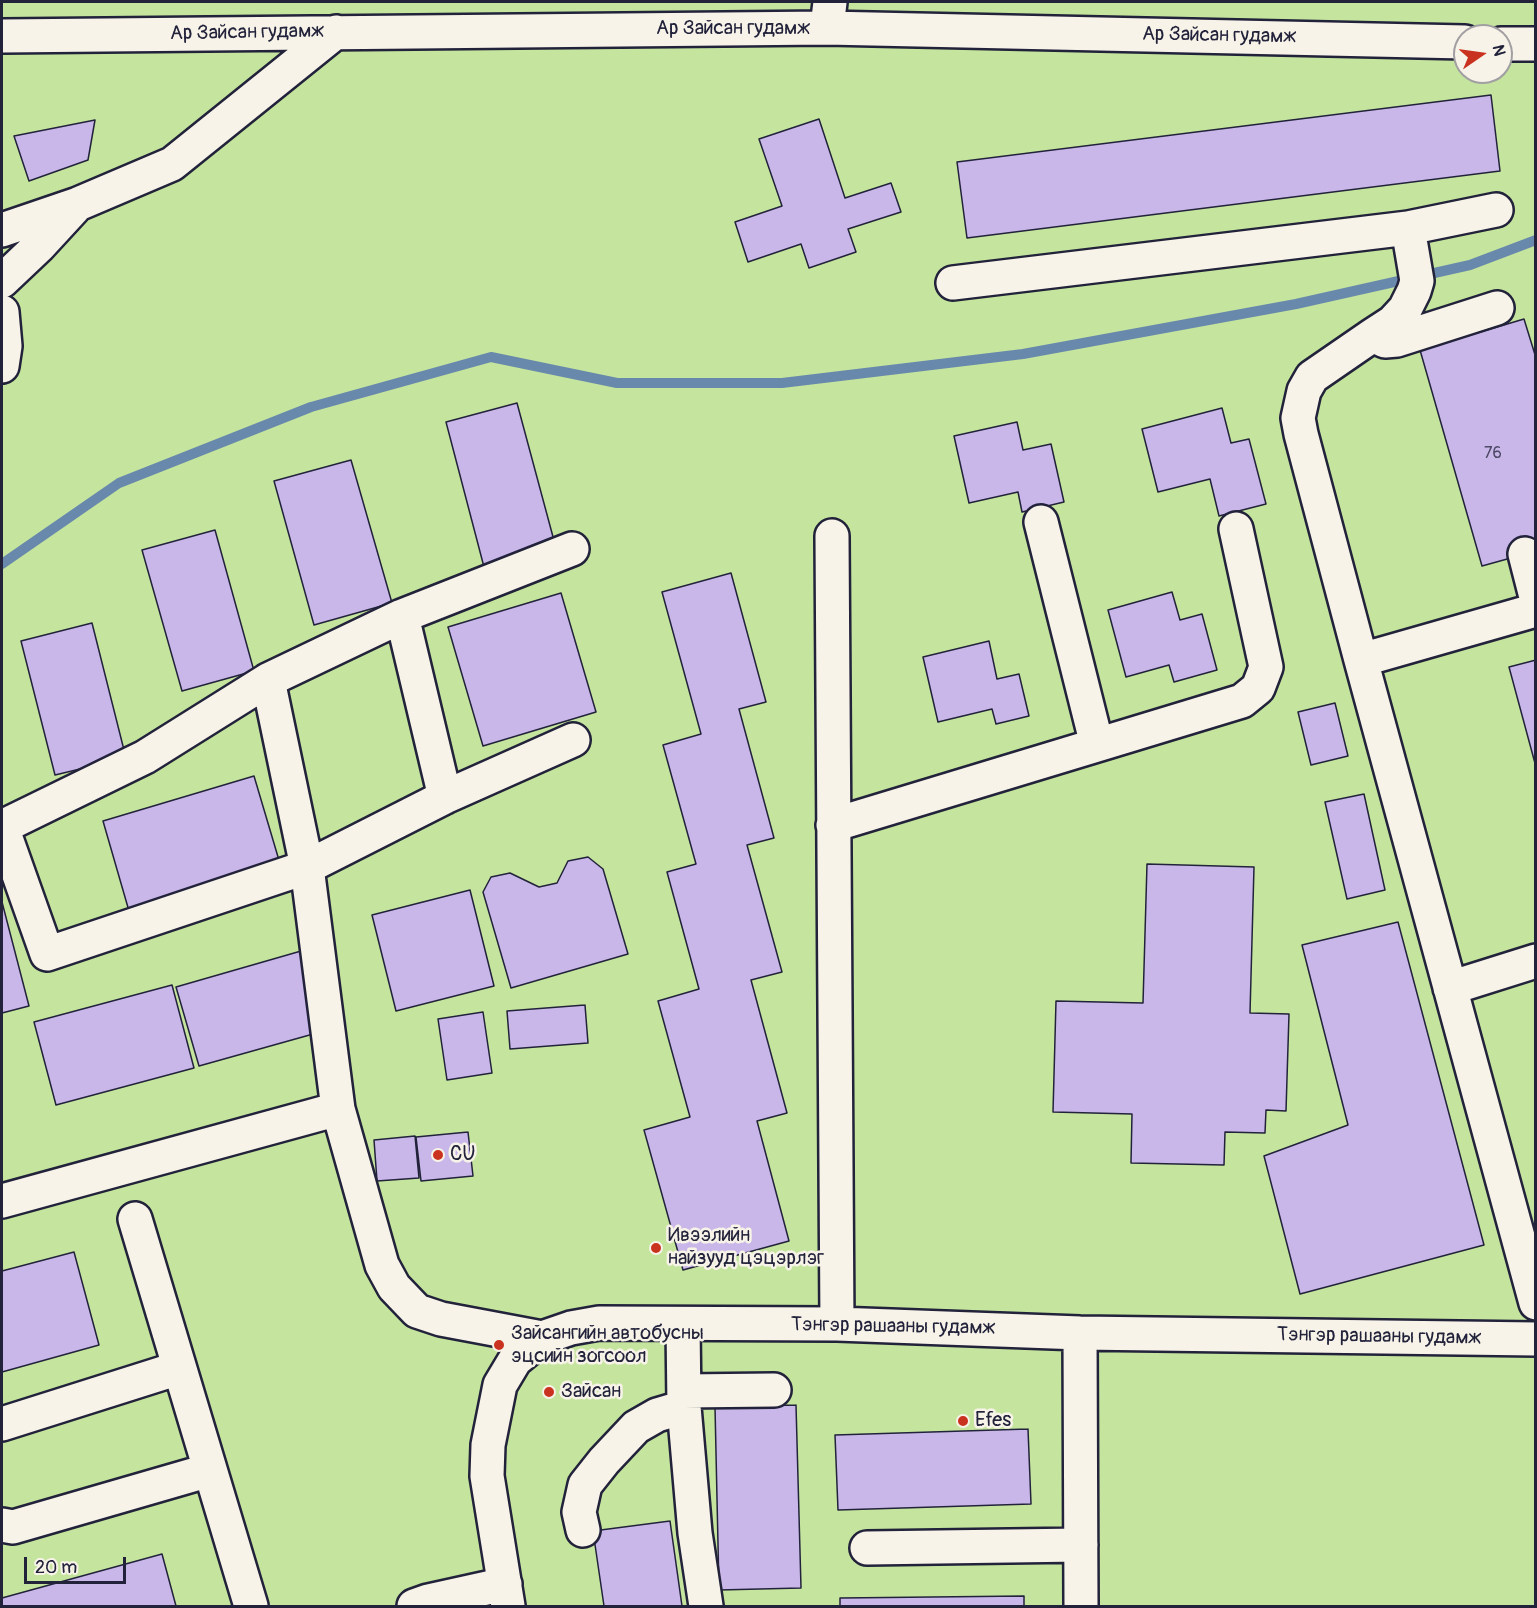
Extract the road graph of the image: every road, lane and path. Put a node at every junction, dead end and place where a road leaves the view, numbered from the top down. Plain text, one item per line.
1 (828, 15) edge
2 (336, 32) junction
3 (2, 36) edge
4 (1453, 41) edge
5 (1513, 44) edge
6 (1536, 45) edge
7 (78, 204) junction
8 (1496, 210) dead end
9 (1408, 228) junction
10 (2, 230) edge
11 (2, 281) edge
12 (953, 283) dead end
13 (1497, 308) dead end
14 (2, 312) edge
15 (1372, 335) junction
16 (2, 366) edge
17 (1041, 522) dead end
18 (1236, 529) dead end
19 (832, 536) dead end
20 (572, 549) dead end
21 (1525, 554) dead end
22 (1536, 597) edge
23 (1536, 610) edge
24 (402, 616) junction
25 (1361, 660) junction
26 (268, 680) junction
27 (573, 740) dead end
28 (1097, 745) junction
29 (445, 797) junction
30 (833, 825) junction
31 (307, 867) junction
32 (1536, 961) edge
33 (1450, 988) junction
34 (338, 1109) junction
35 (2, 1201) edge
36 (135, 1219) dead end
37 (1530, 1264) edge
38 (1536, 1303) edge
39 (683, 1324) junction
40 (837, 1324) junction
41 (1080, 1333) junction
42 (542, 1338) junction
43 (1536, 1339) edge
44 (179, 1368) junction
45 (774, 1390) dead end
46 (684, 1399) junction
47 (2, 1424) edge
48 (210, 1470) junction
49 (2, 1525) edge
50 (583, 1530) dead end
51 (1081, 1545) junction
52 (867, 1548) dead end
53 (507, 1595) edge
54 (250, 1606) edge
55 (414, 1606) edge
56 (706, 1606) edge
57 (1081, 1606) edge

1 - 2 street, Ар Зайсан гудамж
1 - 4 street, Ар Зайсан гудамж
2 - 3 street, Ар Зайсан гудамж
2 - 7 street
5 - 6 street
7 - 10 street
7 - 11 street
8 - 9 street
9 - 12 street
9 - 15 street
13 - 15 street
14 - 16 street
15 - 25 street
17 - 28 street
18 - 28 street
19 - 30 street
20 - 24 street
21 - 22 street
23 - 25 street
24 - 26 street
24 - 29 street
25 - 33 street
26 - 31 street
26 - 31 street
27 - 29 street
28 - 30 street
29 - 31 street
30 - 40 street
31 - 34 street
32 - 33 street
33 - 37 street
34 - 35 street
34 - 42 street
36 - 44 street
37 - 38 street
39 - 40 street, Тэнгэр рашааны гудамж
39 - 42 street, Тэнгэр рашааны гудамж
39 - 46 street
40 - 41 street, Тэнгэр рашааны гудамж
41 - 43 street, Тэнгэр рашааны гудамж
41 - 51 street
42 - 53 street, Тэнгэр рашааны гудамж
44 - 47 street
44 - 48 street
45 - 46 street
46 - 50 street
46 - 56 street
48 - 49 street
48 - 54 street
51 - 52 street
51 - 57 street
53 - 55 street

